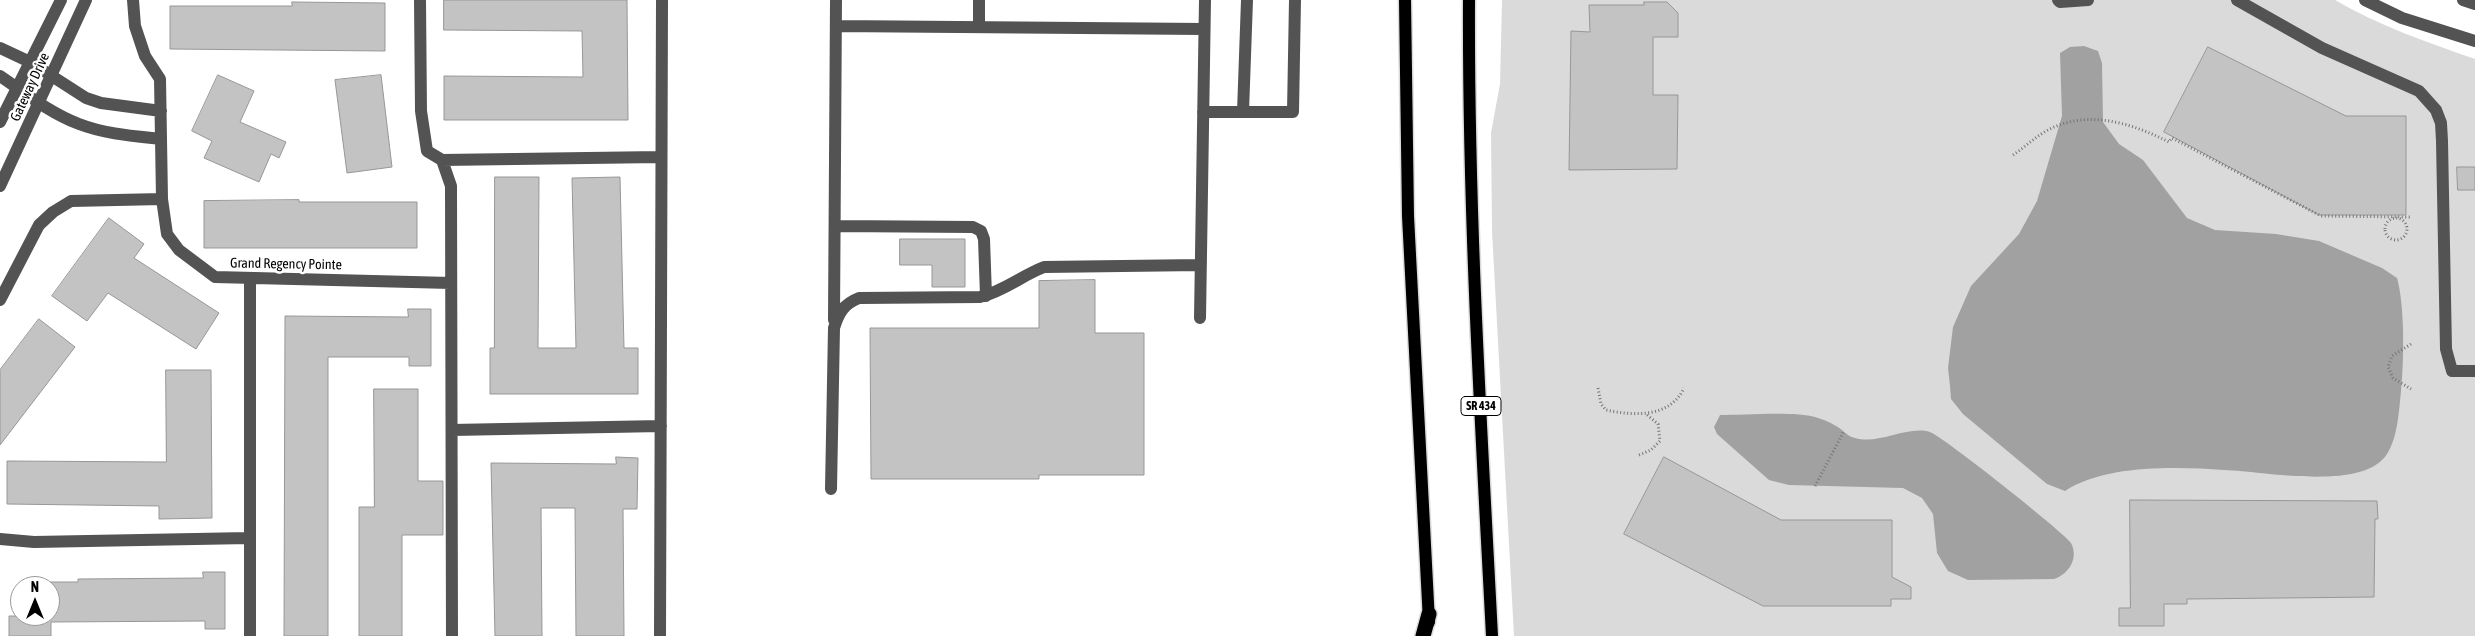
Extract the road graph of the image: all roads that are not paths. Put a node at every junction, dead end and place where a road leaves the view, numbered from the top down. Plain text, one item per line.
1 (61, 0) edge
2 (86, 0) edge
3 (133, 0) edge
4 (420, 0) edge
5 (662, 0) edge
6 (836, 0) edge
7 (979, 0) edge
8 (1205, 0) edge
9 (1247, 0) edge
10 (1295, 0) edge
11 (1405, 0) edge
12 (1469, 0) edge
13 (2058, 0) edge
14 (2088, 0) edge
15 (2237, 0) edge
16 (2365, 0) edge
17 (2463, 0) edge
18 (2475, 4) edge
19 (836, 26) junction
20 (979, 27) junction
21 (1204, 29) junction
22 (2475, 41) edge
23 (0, 48) edge
24 (30, 62) junction
25 (0, 76) edge
26 (52, 77) junction
27 (16, 88) junction
28 (40, 103) junction
29 (160, 111) junction
30 (1203, 112) junction
31 (1243, 112) junction
32 (0, 122) edge
33 (161, 139) junction
34 (660, 157) junction
35 (442, 160) junction
36 (0, 186) edge
37 (162, 199) junction
38 (835, 226) junction
39 (1200, 265) junction
40 (250, 278) junction
41 (451, 282) junction
42 (986, 296) junction
43 (0, 300) edge
44 (1200, 318) dead end
45 (834, 328) junction
46 (2475, 371) edge
47 (661, 426) junction
48 (452, 430) junction
49 (831, 489) dead end
50 (249, 538) junction
51 (0, 539) edge
52 (1429, 614) junction
53 (250, 636) edge
54 (452, 636) edge
55 (660, 636) edge
56 (1423, 636) edge
57 (1430, 636) edge
58 (1492, 636) edge

1 - 24 street, Gateway Drive
2 - 26 street, Gateway Drive
3 - 29 street, Grand Regency Pointe
4 - 35 street
5 - 34 street
6 - 19 street
7 - 20 street
8 - 21 street
9 - 31 street
10 - 31 street
11 - 52 main road
12 - 58 main road, SR 434
13 - 14 street
15 - 46 street
16 - 22 street
17 - 18 street
19 - 20 street
19 - 38 street
20 - 21 street
21 - 30 street
23 - 24 street
24 - 26 street
24 - 27 street, Gateway Drive
25 - 27 street
26 - 28 street, Gateway Drive
26 - 29 street
27 - 28 street
27 - 32 street, Gateway Drive
28 - 33 street
28 - 36 street, Gateway Drive
29 - 33 street, Grand Regency Pointe
30 - 31 street
30 - 39 street
33 - 37 street, Grand Regency Pointe
34 - 35 street
34 - 47 street
35 - 41 street
37 - 40 street, Grand Regency Pointe
37 - 43 street
38 - 42 street
38 - 45 street
39 - 42 street
39 - 44 street
40 - 41 street, Grand Regency Pointe
40 - 50 street
41 - 48 street
42 - 45 street
45 - 49 street
47 - 48 street
47 - 55 street
48 - 54 street
50 - 51 street
50 - 53 street
52 - 56 highway
52 - 57 main road

